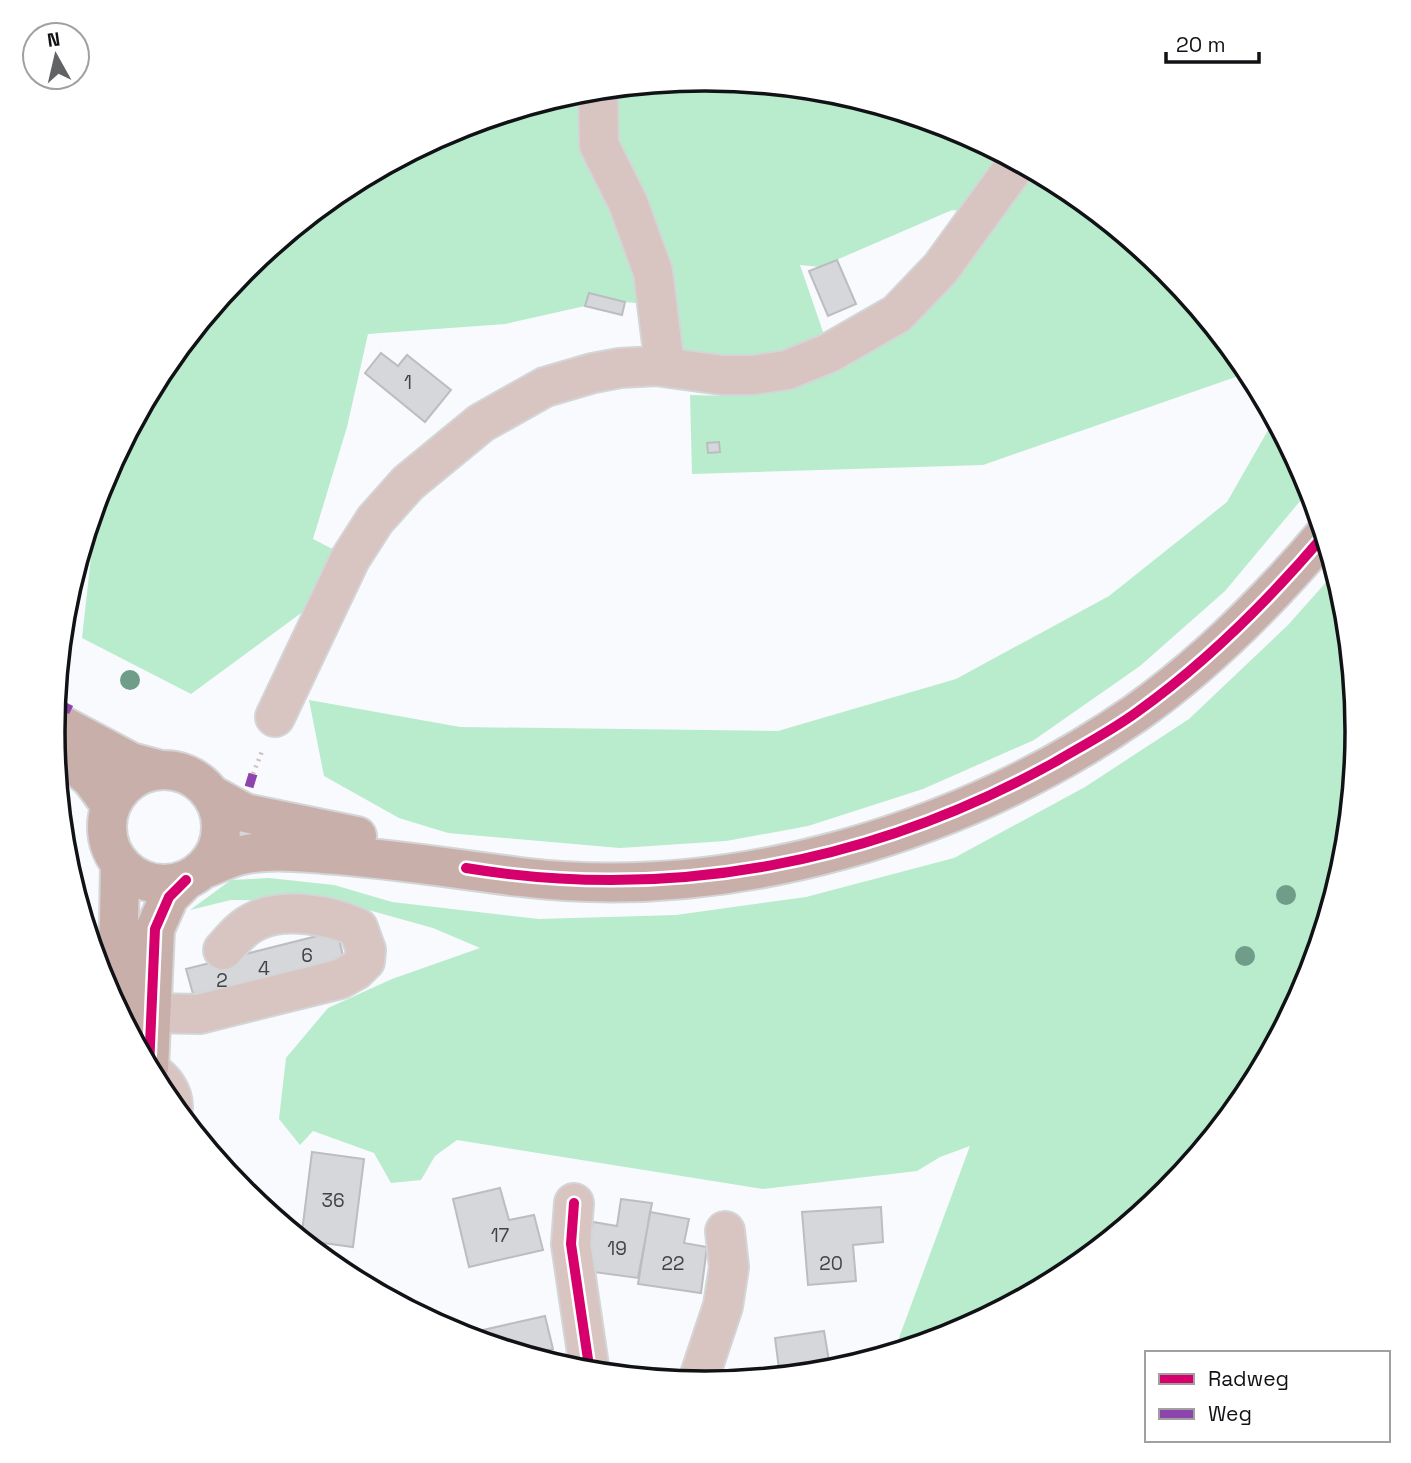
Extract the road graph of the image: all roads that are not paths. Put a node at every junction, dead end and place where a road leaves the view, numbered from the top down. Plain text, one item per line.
1 (592, 101) edge
2 (1012, 170) edge
3 (665, 367) junction
4 (1317, 543) edge
5 (275, 717) dead end
6 (65, 727) edge
7 (66, 756) edge
8 (161, 771) junction
9 (212, 795) junction
10 (111, 806) junction
11 (120, 863) junction
12 (466, 868) junction
13 (194, 875) junction
14 (223, 950) dead end
15 (115, 980) edge
16 (150, 1013) junction
17 (150, 1050) edge
18 (574, 1203) dead end
19 (725, 1231) dead end
20 (588, 1361) edge
21 (701, 1372) edge

1 - 3 street
2 - 3 street
3 - 5 street
4 - 12 main road
6 - 8 main road
7 - 10 main road
8 - 9 main road
8 - 10 main road
9 - 12 main road
9 - 13 main road
10 - 11 main road
11 - 13 main road
11 - 15 main road
12 - 13 main road
13 - 16 main road
14 - 16 street
16 - 17 main road
18 - 20 street
19 - 21 street

